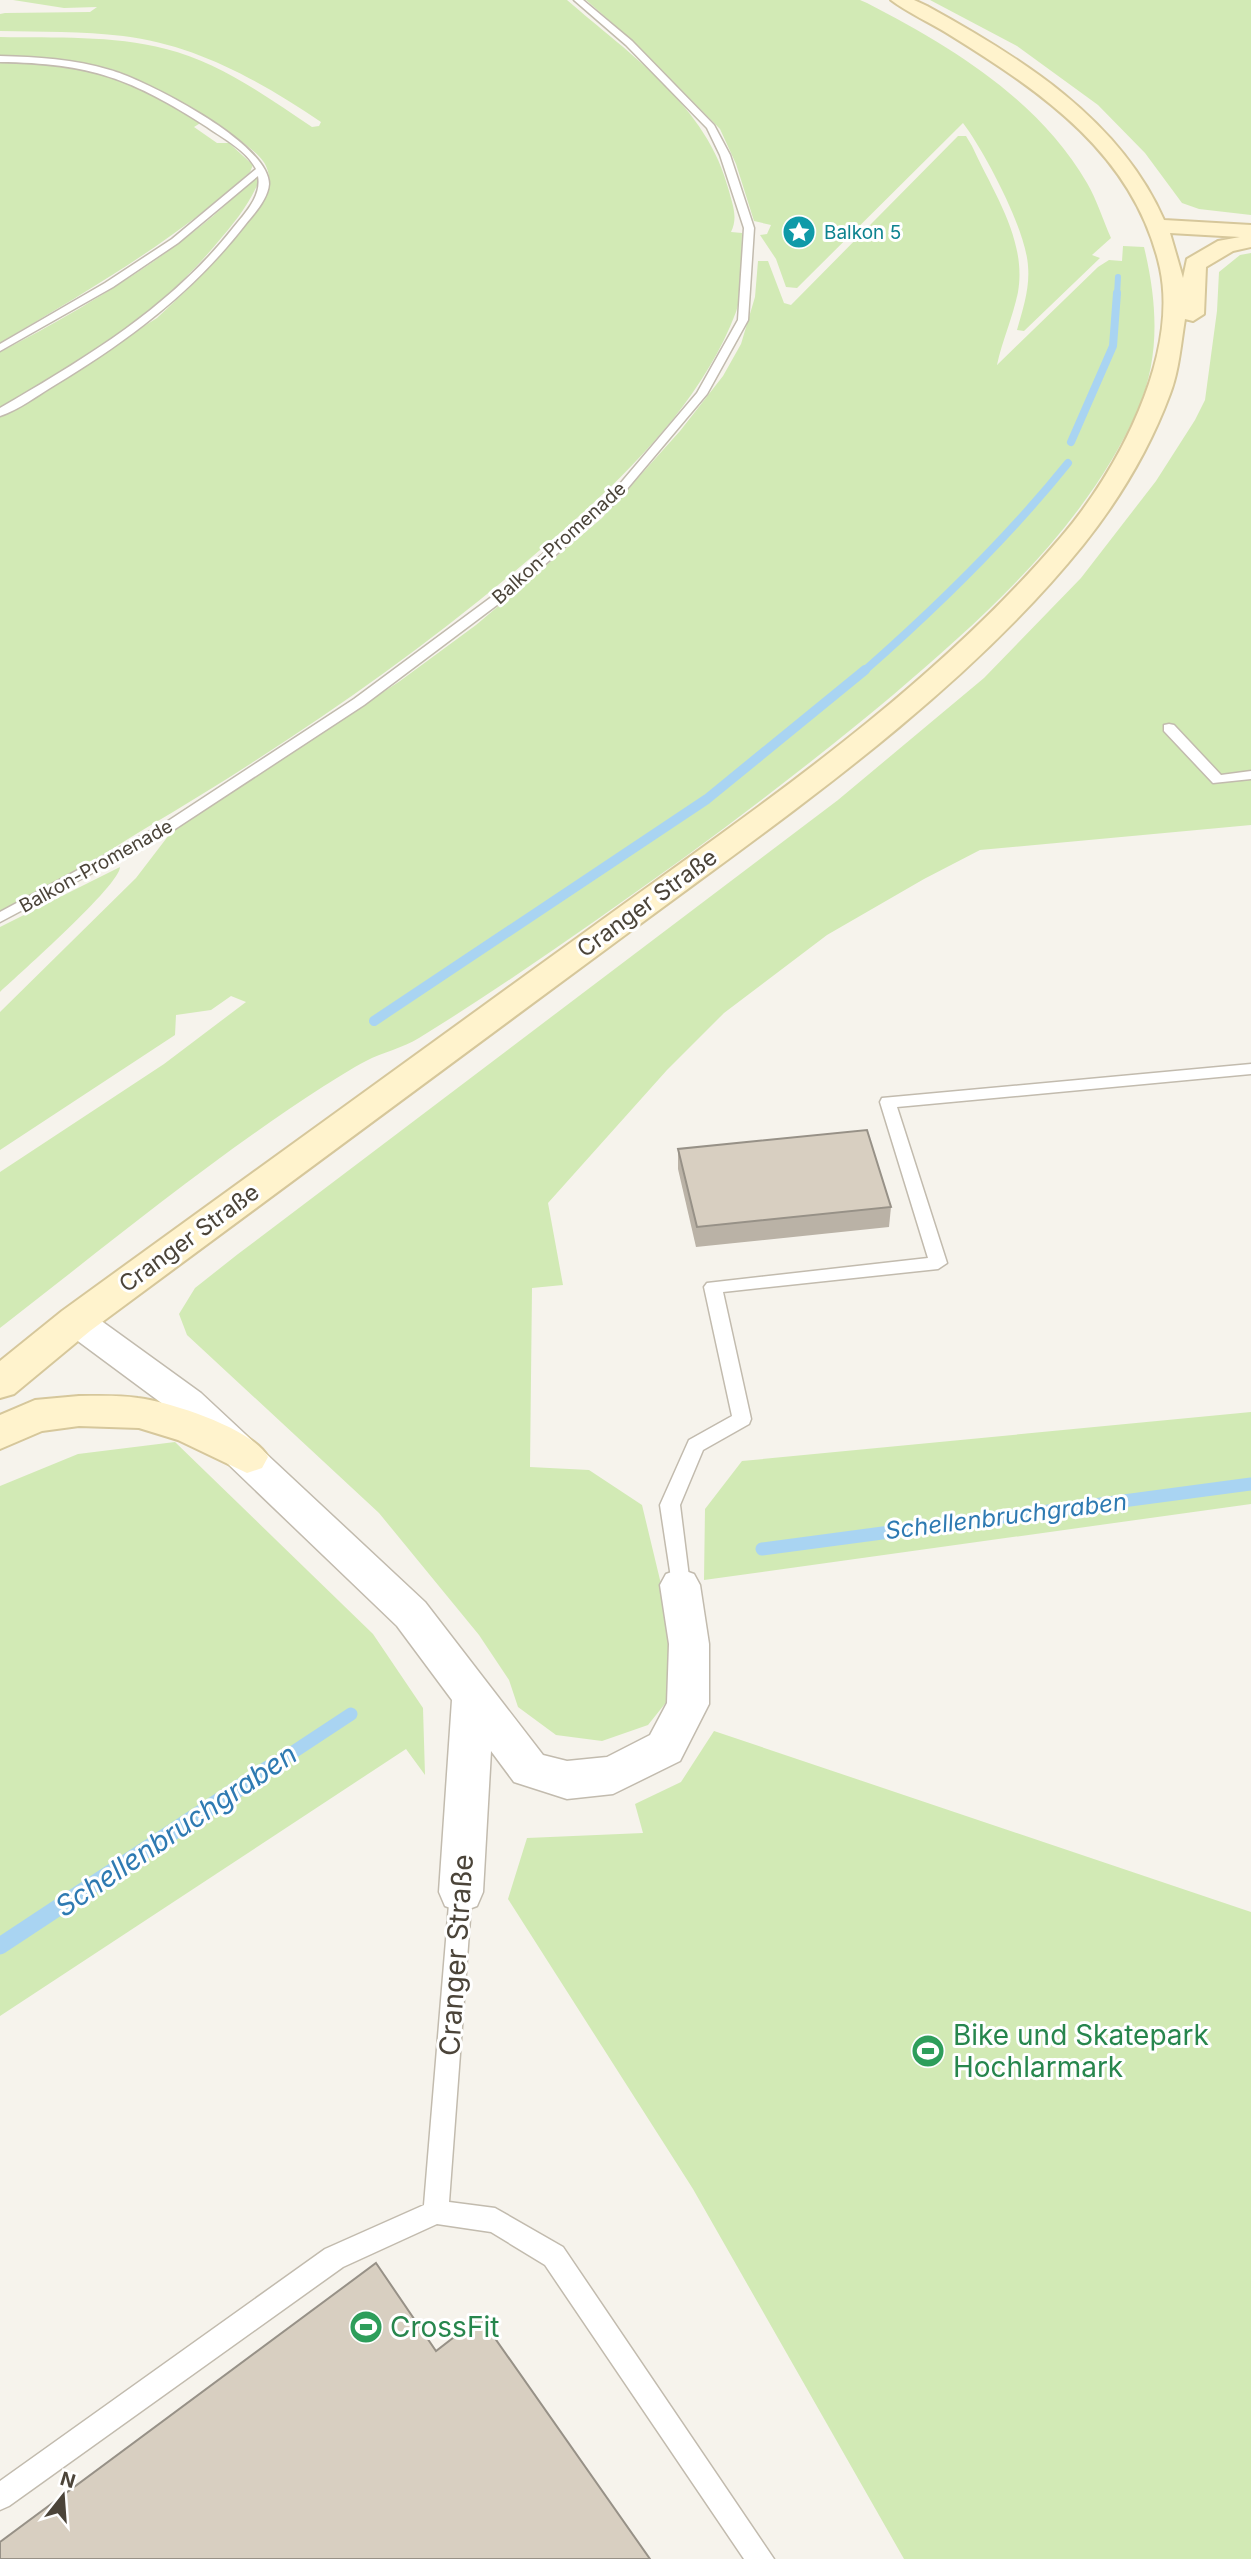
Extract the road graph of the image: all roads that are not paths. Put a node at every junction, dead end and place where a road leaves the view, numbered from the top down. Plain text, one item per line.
1 (578, 0) edge
2 (900, 0) edge
3 (0, 59) edge
4 (260, 170) junction
5 (1157, 226) junction
6 (1251, 231) edge
7 (1251, 241) edge
8 (0, 348) edge
9 (0, 412) edge
10 (1151, 417) junction
11 (1169, 728) dead end
12 (1251, 775) edge
13 (0, 918) edge
14 (1251, 1069) edge
15 (76, 1321) junction
16 (0, 1383) edge
17 (0, 1433) edge
18 (247, 1457) junction
19 (680, 1585) joint
20 (473, 1697) junction
21 (461, 1892) joint
22 (436, 2212) junction
23 (0, 2497) edge
24 (760, 2559) edge

1 - 13 lane, Balkon-Promenade
2 - 5 main road, Cranger Straße
3 - 4 lane
4 - 8 lane
4 - 9 lane
5 - 6 main road
5 - 10 main road, Cranger Straße
7 - 10 main road, Cranger Straße
10 - 15 main road, Cranger Straße
11 - 12 lane
14 - 19 lane
15 - 16 main road, Cranger Straße
15 - 18 street
17 - 18 main road
18 - 20 street
19 - 20 street
20 - 21 street, Cranger Straße
21 - 22 lane, Cranger Straße
22 - 23 lane
22 - 24 lane

